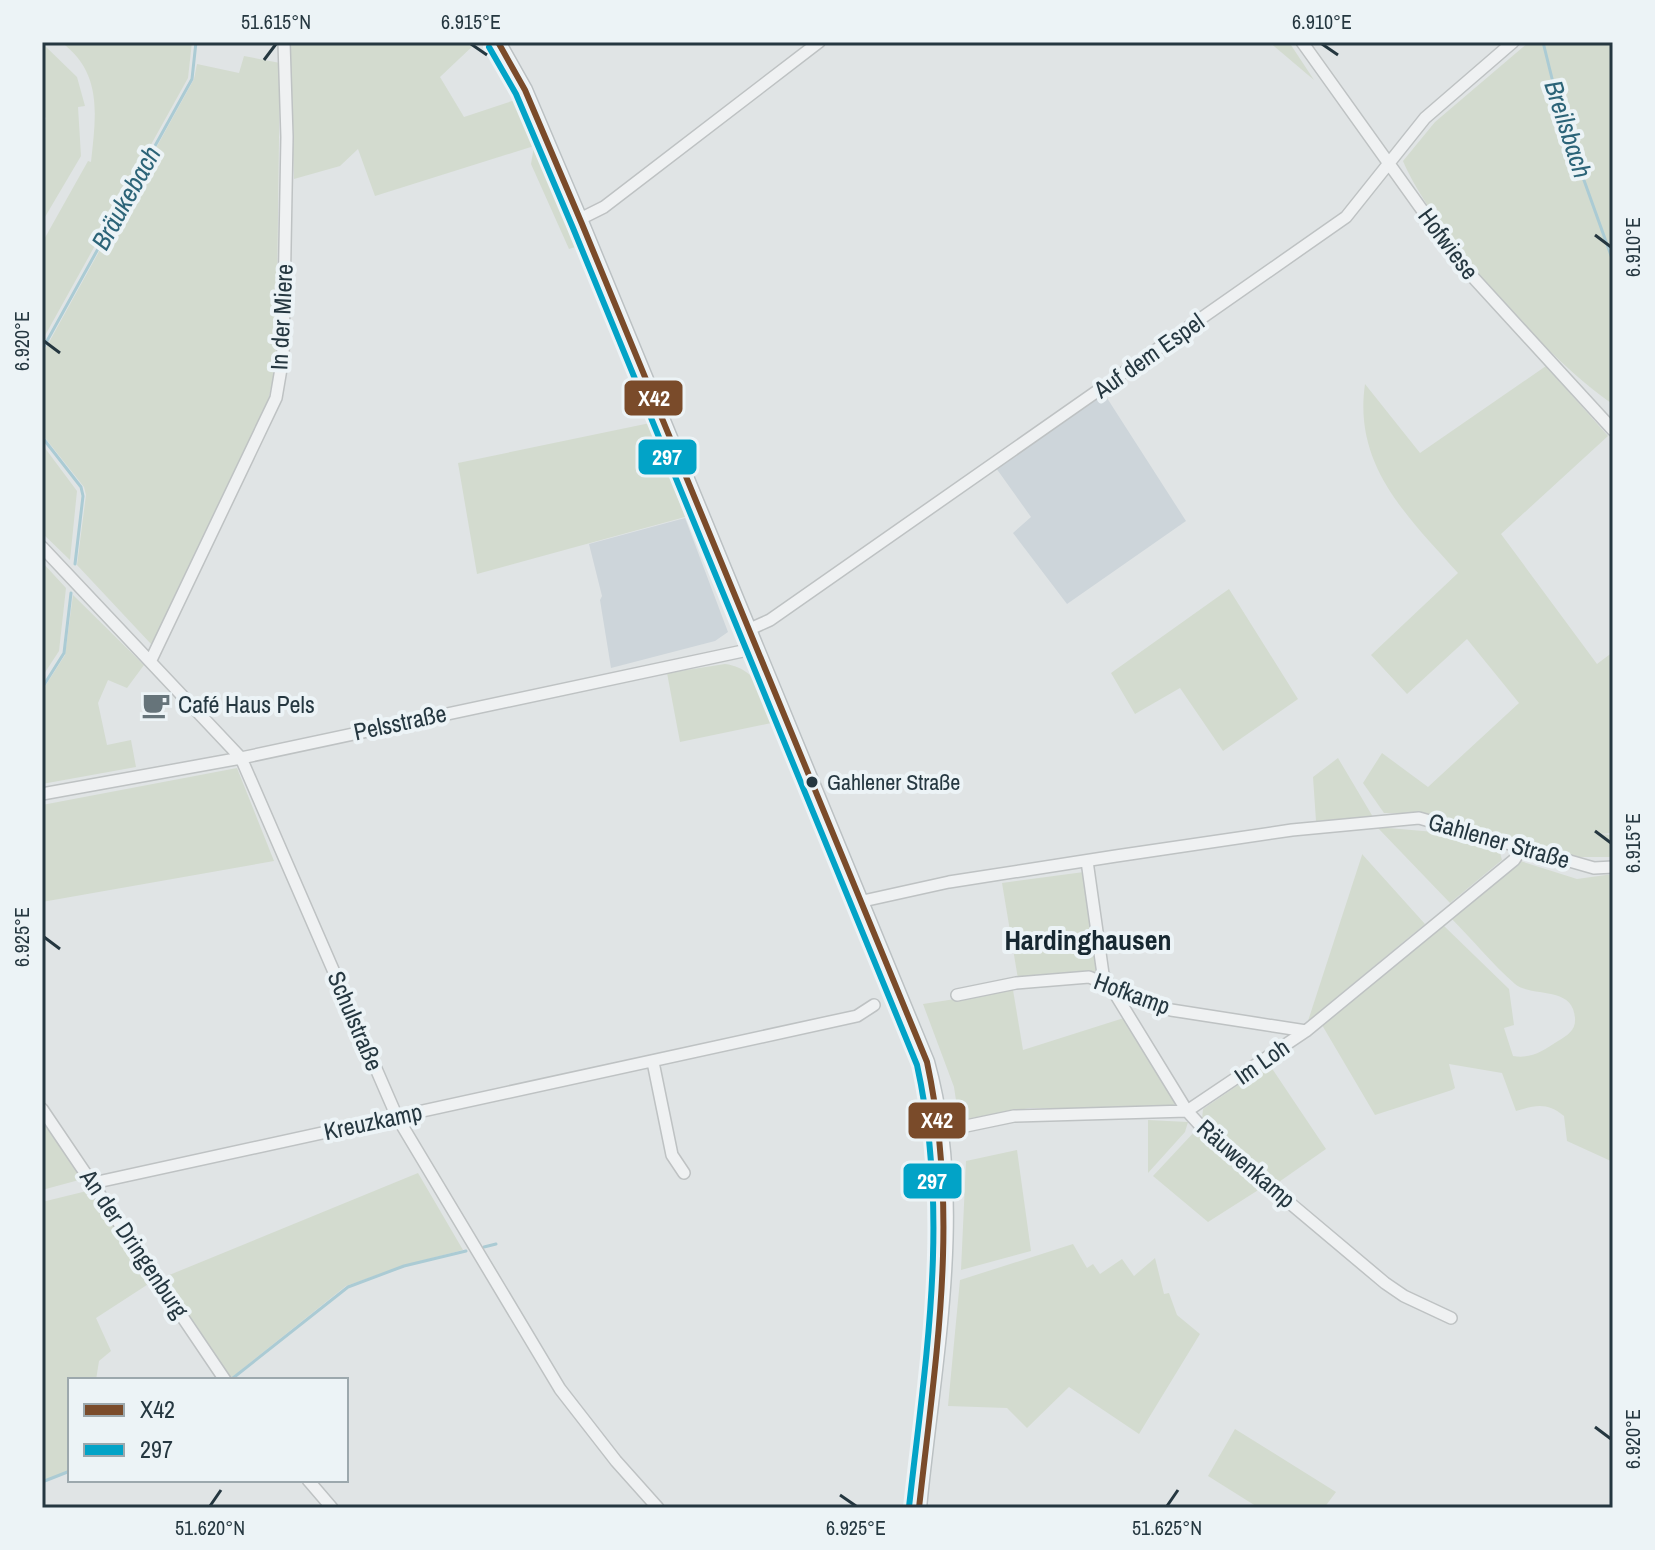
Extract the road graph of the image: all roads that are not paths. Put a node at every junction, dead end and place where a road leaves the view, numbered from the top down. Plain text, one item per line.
1 (284, 42) edge
2 (498, 42) edge
3 (819, 42) edge
4 (1302, 42) edge
5 (1513, 42) edge
6 (1388, 161) junction
7 (580, 219) junction
8 (1613, 430) edge
9 (42, 547) edge
10 (750, 629) junction
11 (757, 648) junction
12 (151, 660) junction
13 (241, 758) junction
14 (42, 794) edge
15 (1522, 848) junction
16 (1087, 861) junction
17 (1613, 867) edge
18 (863, 901) junction
19 (1112, 986) junction
20 (957, 995) dead end
21 (874, 1005) dead end
22 (1306, 1031) junction
23 (653, 1062) junction
24 (42, 1109) edge
25 (1187, 1111) junction
26 (397, 1117) junction
27 (942, 1131) junction
28 (684, 1173) dead end
29 (93, 1183) junction
30 (1451, 1318) dead end
31 (224, 1378) edge
32 (310, 1482) edge
33 (332, 1508) edge
34 (658, 1508) edge
35 (919, 1508) edge

1 - 12 street, In der Miere
2 - 7 main road
3 - 7 street
4 - 6 street, Hofwiese
5 - 6 street, Auf dem Espel
6 - 8 street, Hofwiese
6 - 10 street, Auf dem Espel
7 - 10 main road
9 - 12 street, Schulstraße
10 - 11 main road
11 - 13 street, Pelsstraße
11 - 18 main road
12 - 13 street, Schulstraße
13 - 14 street, Pelsstraße
13 - 26 street, Schulstraße
15 - 16 street, Gahlener Straße
15 - 17 street, Gahlener Straße
15 - 22 street, Im Loh
16 - 18 street, Gahlener Straße
16 - 19 street, Räuwenkamp
18 - 27 main road
19 - 20 street, Hofkamp
19 - 22 street, Hofkamp
19 - 25 street, Räuwenkamp
21 - 23 street, Kreuzkamp
22 - 25 street, Im Loh
23 - 26 street, Kreuzkamp
23 - 28 street
24 - 29 street, An der Dringenburg
25 - 27 street
25 - 30 street, Räuwenkamp
26 - 29 street, Kreuzkamp
26 - 34 street, Schulstraße
27 - 35 main road
29 - 31 street, An der Dringenburg
32 - 33 street

